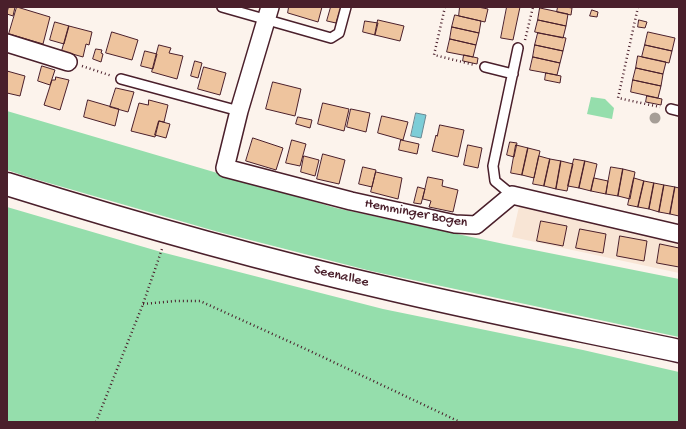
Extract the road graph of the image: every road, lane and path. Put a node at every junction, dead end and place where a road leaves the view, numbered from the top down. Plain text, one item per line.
1 (222, 7) edge
2 (346, 7) edge
3 (445, 7) edge
4 (533, 7) edge
5 (638, 7) edge
6 (268, 14) edge
7 (7, 43) edge
8 (518, 48) joint
9 (68, 62) joint
10 (485, 67) joint
11 (513, 74) junction
12 (121, 78) joint
13 (675, 110) edge
14 (239, 111) junction
15 (7, 184) edge
16 (512, 195) junction
17 (679, 234) edge
18 (163, 246) dead end
19 (143, 304) junction
20 (679, 351) edge
21 (96, 422) edge
22 (460, 422) edge

1 - 6 lane
2 - 6 lane
3 - 10 path
4 - 8 path
5 - 13 path
6 - 14 street, Hemminger Bogen
7 - 9 street
8 - 11 lane
9 - 12 path
10 - 11 lane
11 - 16 lane
12 - 14 lane
14 - 16 street, Hemminger Bogen
15 - 20 main road, Seenallee
16 - 17 street
18 - 19 path
19 - 21 path
19 - 22 path

